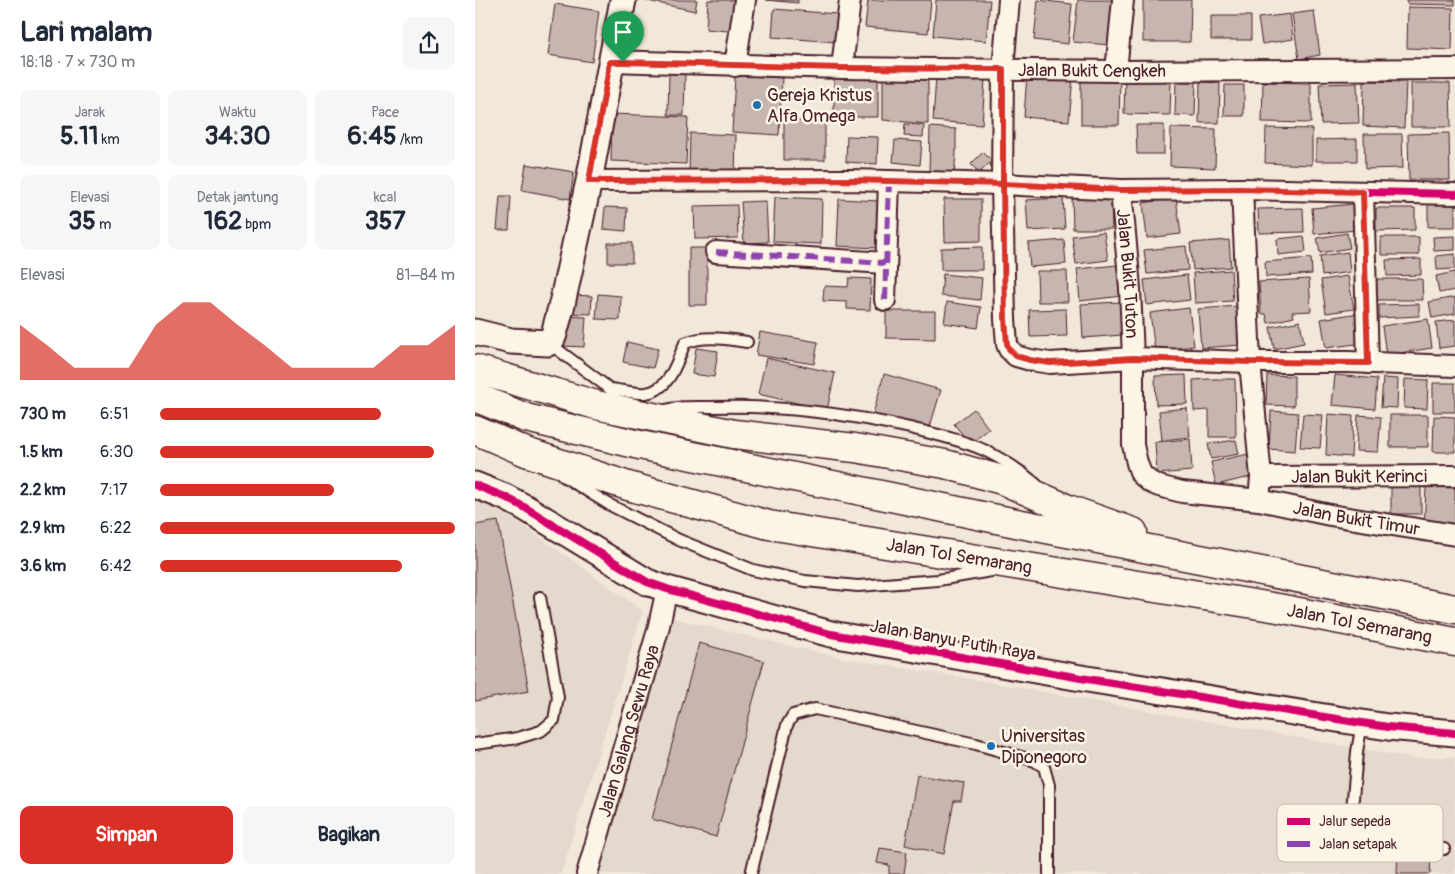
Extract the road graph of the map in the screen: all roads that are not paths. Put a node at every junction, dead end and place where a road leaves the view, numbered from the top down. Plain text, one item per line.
1 (623, 0) edge
2 (745, 0) edge
3 (850, 0) edge
4 (1009, 0) edge
5 (1123, 0) edge
6 (610, 62) junction
7 (735, 66) junction
8 (842, 68) junction
9 (1003, 69) junction
10 (1455, 69) edge
11 (1116, 71) junction
12 (589, 181) junction
13 (889, 181) junction
14 (1003, 184) junction
15 (1242, 189) junction
16 (1121, 190) junction
17 (1363, 192) junction
18 (1455, 194) edge
19 (716, 252) dead end
20 (885, 263) junction
21 (885, 300) dead end
22 (475, 332) edge
23 (747, 342) dead end
24 (548, 343) junction
25 (1133, 358) junction
26 (1250, 362) junction
27 (1368, 363) junction
28 (1455, 366) edge
29 (475, 368) edge
30 (610, 389) junction
31 (475, 397) edge
32 (636, 413) junction
33 (475, 430) edge
34 (526, 452) junction
35 (1455, 476) edge
36 (1261, 477) junction
37 (475, 485) edge
38 (1259, 500) junction
39 (1455, 535) edge
40 (1170, 553) junction
41 (1022, 566) junction
42 (667, 589) junction
43 (540, 597) dead end
44 (1455, 609) edge
45 (1455, 642) edge
46 (1362, 723) junction
47 (1455, 733) edge
48 (475, 744) edge
49 (1353, 804) edge
50 (587, 874) edge
51 (751, 874) edge
52 (1049, 874) edge

1 - 6 street
2 - 7 street
3 - 8 street
4 - 9 street
5 - 11 street
6 - 7 street, Jalan Bukit Cengkeh
6 - 12 street
7 - 8 street, Jalan Bukit Cengkeh
8 - 9 street, Jalan Bukit Cengkeh
9 - 11 street, Jalan Bukit Cengkeh
9 - 14 street
10 - 11 street, Jalan Bukit Cengkeh
12 - 13 street
12 - 24 street
13 - 14 street
13 - 20 street
14 - 16 street
14 - 25 street
15 - 16 street
15 - 17 street
15 - 26 street
16 - 25 street, Jalan Bukit Tuton
17 - 18 street
17 - 27 street
19 - 20 street
20 - 21 street
22 - 24 street
23 - 30 lane
24 - 30 lane
25 - 26 street
25 - 38 street, Jalan Bukit Tuton
26 - 27 street
26 - 36 street
27 - 28 street
29 - 32 highway
30 - 32 lane
31 - 40 highway, Jalan Tol Semarang
32 - 40 highway
33 - 34 highway, Jalan Tol Semarang
34 - 41 highway, Jalan Tol Semarang
34 - 41 lane
35 - 36 street, Jalan Bukit Kerinci
36 - 38 street
37 - 42 street, Jalan Banyu Putih Raya
38 - 39 street, Jalan Bukit Timur
40 - 44 highway, Jalan Tol Semarang
41 - 45 highway, Jalan Tol Semarang
42 - 46 street, Jalan Banyu Putih Raya
42 - 50 street, Jalan Galang Sewu Raya
43 - 48 lane
46 - 47 street, Jalan Banyu Putih Raya
46 - 49 lane
51 - 52 lane

